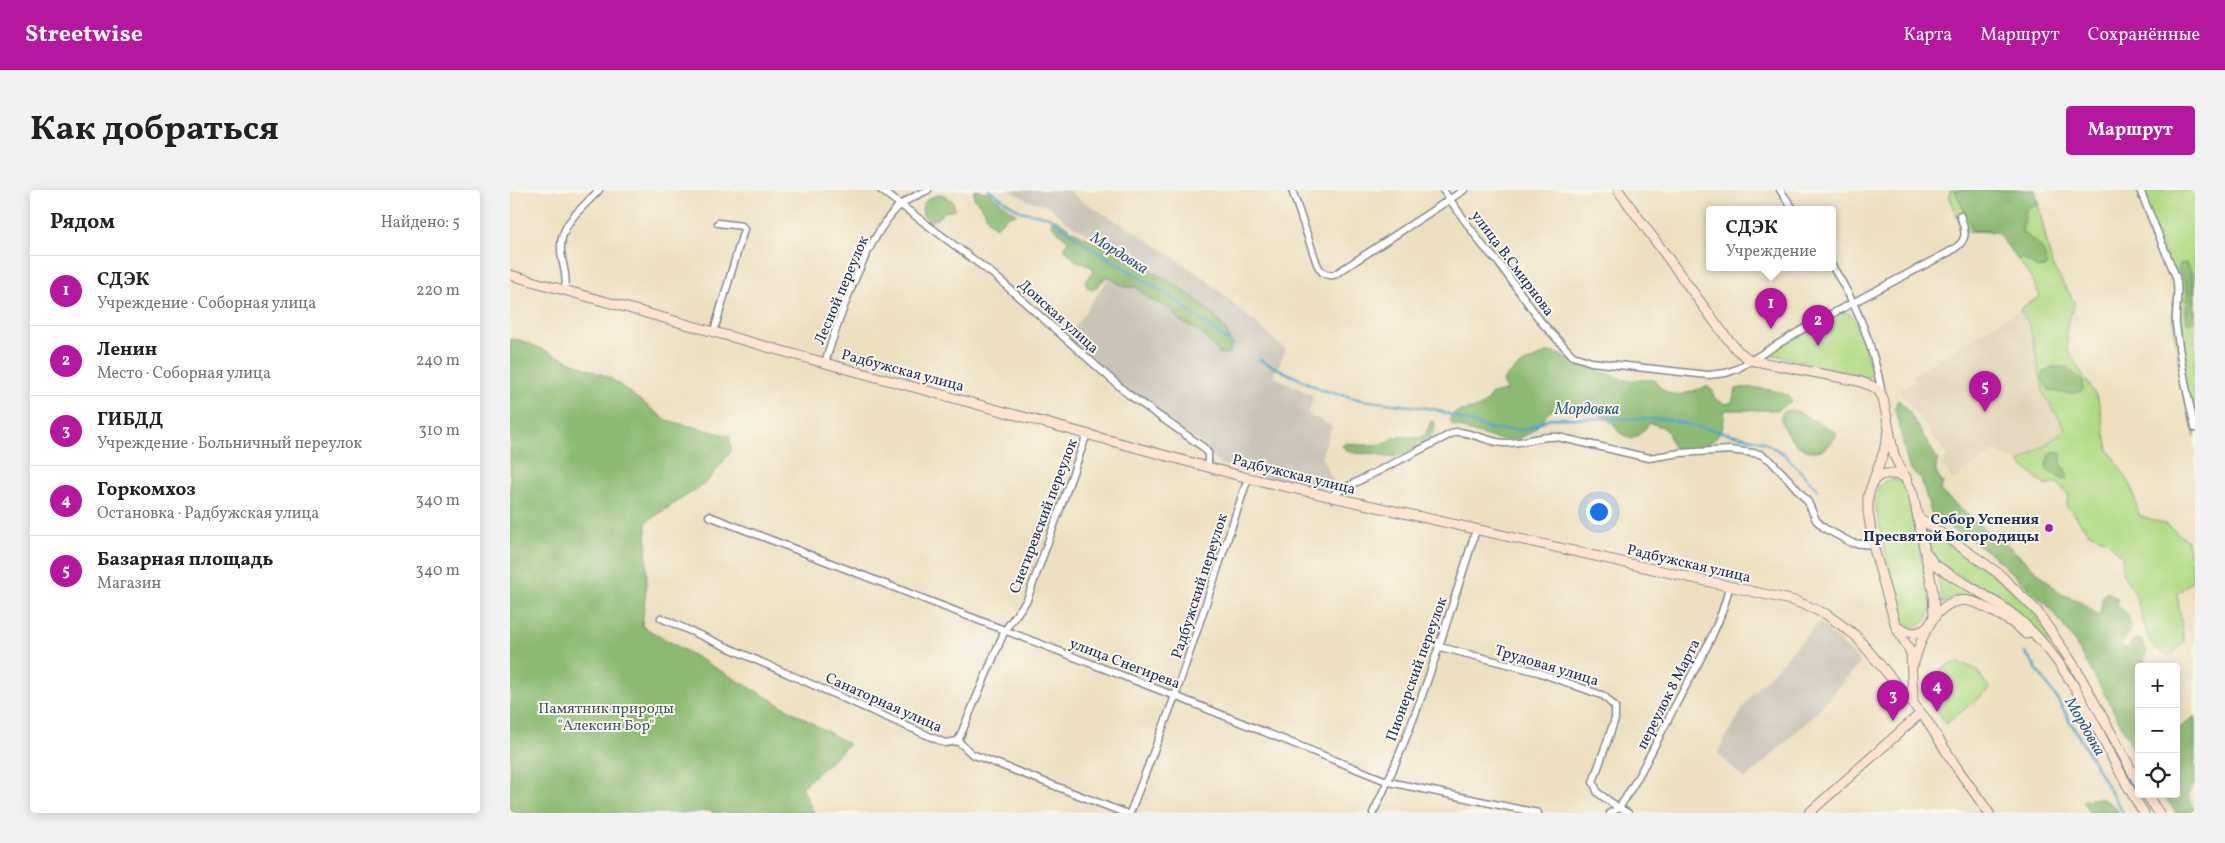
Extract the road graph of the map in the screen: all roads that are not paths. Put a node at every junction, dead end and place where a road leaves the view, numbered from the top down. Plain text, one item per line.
1 (599, 190) edge
2 (881, 190) edge
3 (928, 190) edge
4 (1292, 190) edge
5 (1443, 190) edge
6 (1464, 190) edge
7 (1618, 190) edge
8 (1780, 190) edge
9 (2140, 190) edge
10 (1450, 198) junction
11 (900, 206) junction
12 (1791, 206) edge
13 (1960, 215) dead end
14 (718, 223) dead end
15 (1835, 271) edge
16 (510, 275) edge
17 (565, 289) junction
18 (1854, 302) junction
19 (714, 331) junction
20 (1750, 360) junction
21 (825, 363) junction
22 (1882, 398) junction
23 (2195, 428) edge
24 (1889, 430) junction
25 (1088, 434) junction
26 (1208, 468) junction
27 (1906, 477) junction
28 (1248, 478) junction
29 (1875, 479) junction
30 (1333, 498) junction
31 (709, 516) dead end
32 (1918, 517) junction
33 (1476, 530) junction
34 (1873, 545) junction
35 (1925, 550) junction
36 (1729, 587) junction
37 (661, 618) dead end
38 (1934, 618) junction
39 (1896, 627) junction
40 (1928, 628) junction
41 (1005, 630) junction
42 (1440, 647) junction
43 (2052, 657) junction
44 (1912, 670) junction
45 (1175, 696) junction
46 (1913, 702) junction
47 (1921, 713) junction
48 (958, 741) junction
49 (2135, 777) edge
50 (1388, 782) junction
51 (2149, 798) edge
52 (1620, 808) junction
53 (1125, 813) edge
54 (1130, 813) edge
55 (1374, 813) edge
56 (1538, 813) edge
57 (1610, 813) edge
58 (1628, 813) edge
59 (1810, 813) edge
60 (1989, 813) edge
61 (2144, 813) edge
62 (2159, 813) edge

1 - 17 street
2 - 11 street, Донская улица
3 - 11 street, Лесной переулок
4 - 10 street
5 - 10 street, улица В.Смирнова
6 - 10 street
7 - 20 main road
8 - 12 street
9 - 23 street
10 - 20 street, улица В.Смирнова
11 - 21 street, Лесной переулок
11 - 26 street, Донская улица
13 - 18 street, улица В.Смирнова
14 - 19 street
15 - 18 street
16 - 17 main road, Радбужская улица
17 - 19 main road, Радбужская улица
18 - 20 street, улица В.Смирнова
18 - 22 street
19 - 21 main road, Радбужская улица
20 - 22 main road
21 - 25 main road, Радбужская улица
22 - 24 main road
24 - 27 main road
24 - 29 main road
25 - 26 main road, Радбужская улица
25 - 41 street, Снегиревский переулок
26 - 28 main road, Радбужская улица
27 - 29 main road
27 - 32 main road
28 - 30 main road, Радбужская улица
28 - 45 street, Радбужский переулок
29 - 34 main road
30 - 33 main road, Радбужская улица
30 - 34 street
31 - 41 street, улица Снегирева
32 - 35 main road
32 - 49 main road
33 - 36 main road, Радбужская улица
33 - 42 street, Пионерский переулок
34 - 39 main road
35 - 38 main road
35 - 43 main road
36 - 46 main road, Радбужская улица
36 - 52 street, переулок 8 Марта
37 - 48 street, Санаторная улица
38 - 40 main road
38 - 43 main road
39 - 40 main road
39 - 44 main road
40 - 44 main road
41 - 45 street, улица Снегирева
41 - 48 street, Снегиревский переулок
42 - 50 street, Пионерский переулок
42 - 52 street, Трудовая улица
43 - 61 main road
44 - 46 main road
45 - 50 street, улица Снегирева
45 - 54 street, Радбужский переулок
46 - 47 main road, Радбужская улица
47 - 59 main road
47 - 60 main road, Радбужская улица
48 - 53 street, Санаторная улица
50 - 55 street, Пионерский переулок
50 - 56 street, улица Снегирева
51 - 62 main road
52 - 57 street
52 - 58 street

